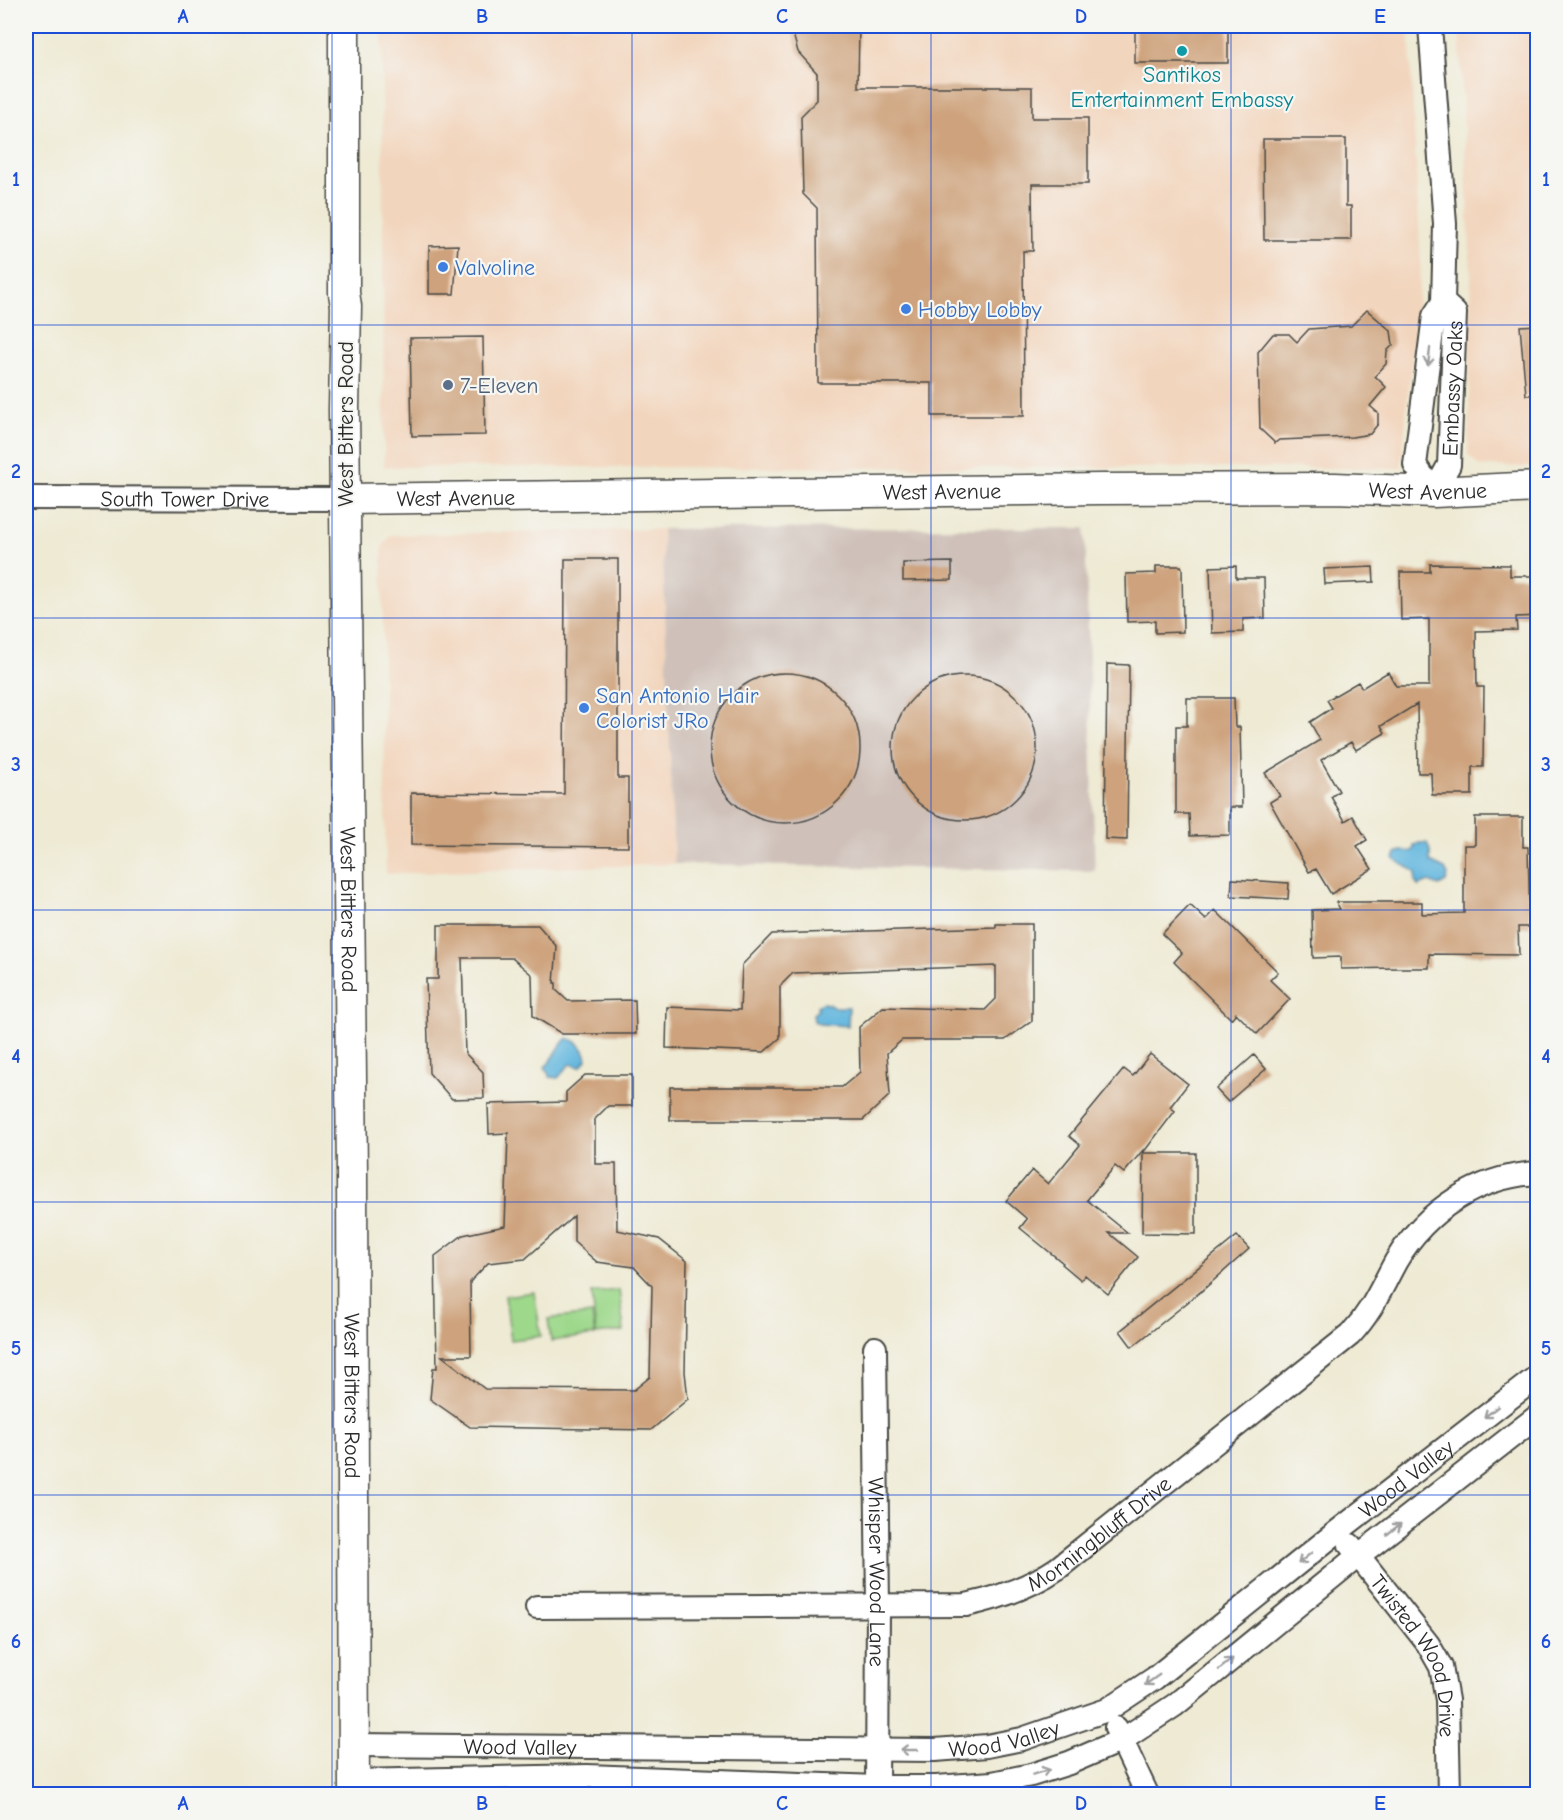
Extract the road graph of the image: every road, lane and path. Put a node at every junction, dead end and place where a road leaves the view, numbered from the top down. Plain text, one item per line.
1 (344, 26) edge
2 (1430, 26) edge
3 (1443, 302) junction
4 (1538, 487) edge
5 (1434, 492) junction
6 (26, 498) edge
7 (345, 498) junction
8 (1538, 1173) edge
9 (875, 1348) dead end
10 (1538, 1376) edge
11 (1538, 1416) edge
12 (1338, 1531) junction
13 (1358, 1556) junction
14 (537, 1607) dead end
15 (878, 1607) junction
16 (1107, 1710) junction
17 (1122, 1740) junction
18 (354, 1745) junction
19 (586, 1746) junction
20 (878, 1750) junction
21 (587, 1785) edge
22 (354, 1788) edge
23 (877, 1791) edge
24 (1147, 1794) edge
25 (1449, 1794) edge

1 - 7 main road, West Bitters Road
2 - 3 street, Embassy Oaks
3 - 5 street, Embassy Oaks
3 -> 5 street, Embassy Oaks
4 - 5 main road, West Avenue
5 - 7 main road, West Avenue
6 - 7 street, South Tower Drive
7 - 18 main road, West Bitters Road
8 - 15 street, Morningbluff Drive
9 - 15 street, Whisper Wood Lane
10 -> 12 street, Wood Valley
13 -> 11 street, Wood Valley
12 - 13 street, Twisted Wood Drive
12 -> 16 street, Wood Valley
17 -> 13 street, Wood Valley
13 - 25 street, Twisted Wood Drive
14 - 15 street, Morningbluff Drive
15 - 20 street, Whisper Wood Lane
16 - 17 street
16 -> 20 street, Wood Valley
23 -> 17 street, Wood Valley
17 - 24 street
18 - 19 street, Wood Valley
18 - 22 main road, West Bitters Road
19 - 20 street, Wood Valley
19 - 21 street
20 - 23 street, Whisper Wood Lane
21 - 22 street, Wood Valley
21 - 23 street, Wood Valley

